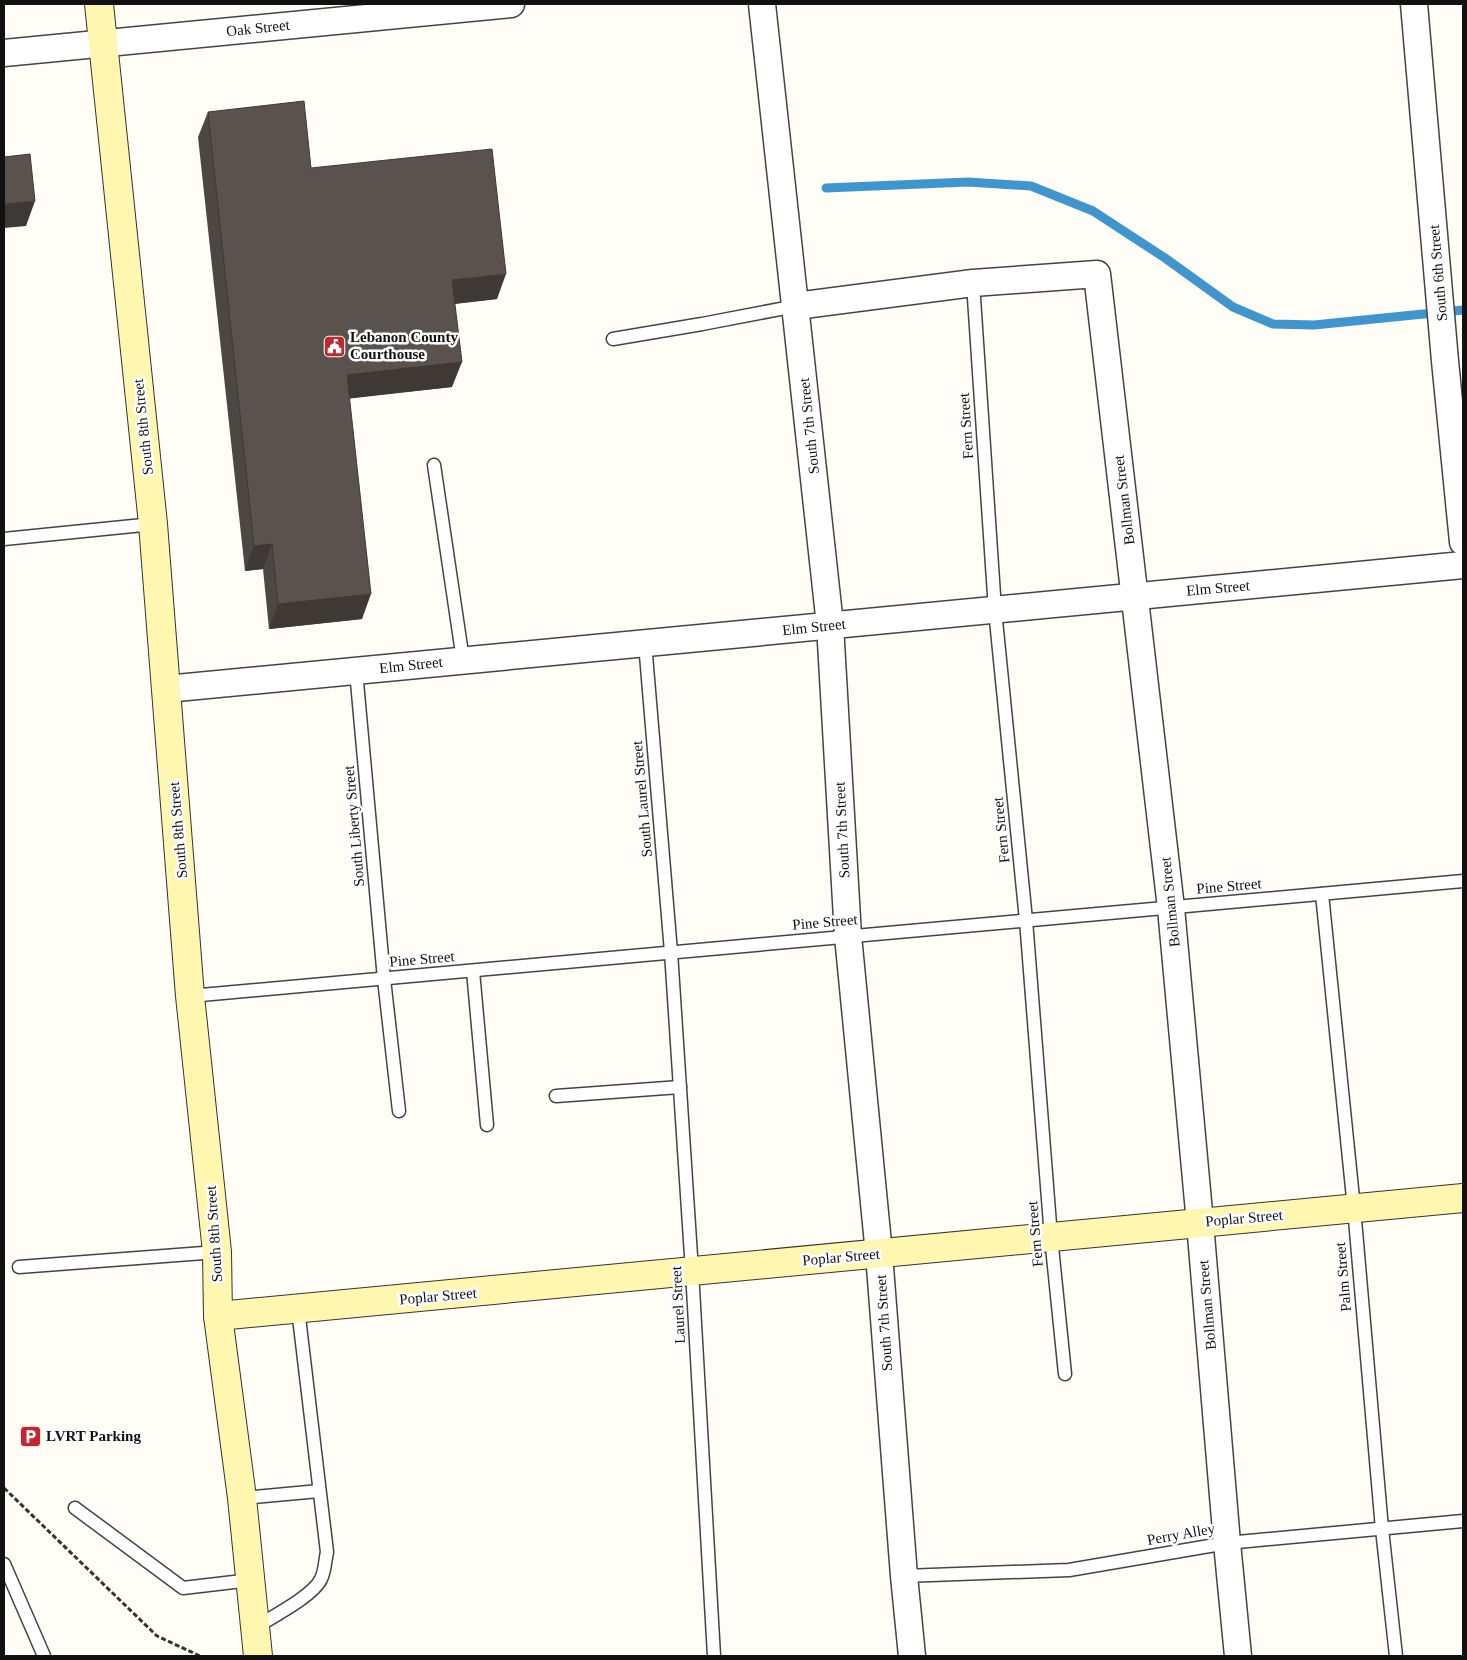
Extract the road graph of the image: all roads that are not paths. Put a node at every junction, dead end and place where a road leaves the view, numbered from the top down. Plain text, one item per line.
1 (99, 4) edge
2 (511, 4) edge
3 (762, 4) edge
4 (1414, 4) edge
5 (439, 7) edge
6 (103, 43) junction
7 (4, 54) edge
8 (972, 283) junction
9 (796, 306) junction
10 (613, 339) dead end
11 (434, 464) dead end
12 (153, 524) junction
13 (4, 539) edge
14 (1463, 542) edge
15 (1463, 565) edge
16 (1135, 596) junction
17 (995, 610) junction
18 (830, 625) junction
19 (645, 643) junction
20 (463, 660) junction
21 (356, 671) junction
22 (166, 689) junction
23 (1463, 881) edge
24 (1322, 894) junction
25 (1171, 908) junction
26 (1026, 920) junction
27 (848, 936) junction
28 (671, 952) junction
29 (474, 970) junction
30 (384, 979) junction
31 (190, 996) junction
32 (680, 1086) junction
33 (556, 1096) dead end
34 (399, 1111) dead end
35 (486, 1125) dead end
36 (1463, 1198) edge
37 (1354, 1208) junction
38 (1200, 1223) junction
39 (1051, 1237) junction
40 (217, 1252) junction
41 (879, 1254) junction
42 (19, 1267) dead end
43 (692, 1271) junction
44 (298, 1309) junction
45 (218, 1316) junction
46 (1065, 1374) dead end
47 (319, 1491) junction
48 (242, 1498) junction
49 (76, 1508) dead end
50 (1463, 1521) edge
51 (1382, 1529) junction
52 (1227, 1543) junction
53 (4, 1564) edge
54 (904, 1576) junction
55 (7, 1580) edge
56 (251, 1580) junction
57 (256, 1627) junction
58 (44, 1656) edge
59 (258, 1656) edge
60 (714, 1656) edge
61 (912, 1656) edge
62 (1238, 1656) edge
63 (1396, 1656) edge

1 - 6 street, South 8th Street
2 - 5 street, Oak Street
3 - 9 street, South 7th Street
4 - 14 street, South 6th Street
5 - 6 street, Oak Street
6 - 7 street, Oak Street
6 - 12 street, South 8th Street
8 - 9 street
8 - 16 street, Bollman Street
8 - 17 lane, Fern Street
9 - 10 lane
9 - 18 street, South 7th Street
11 - 20 lane
12 - 13 lane
12 - 22 street, South 8th Street
15 - 16 street, Elm Street
16 - 17 street, Elm Street
16 - 25 street, Bollman Street
17 - 18 street, Elm Street
17 - 26 lane, Fern Street
18 - 19 street, Elm Street
18 - 27 street, South 7th Street
19 - 20 street, Elm Street
19 - 28 lane, South Laurel Street
20 - 21 street, Elm Street
21 - 22 street, Elm Street
21 - 30 lane, South Liberty Street
22 - 31 street, South 8th Street
23 - 24 lane, Pine Street
24 - 25 lane, Pine Street
24 - 37 lane, Palm Street
25 - 26 lane, Pine Street
25 - 38 street, Bollman Street
26 - 27 lane, Pine Street
26 - 39 lane, Fern Street
27 - 28 lane, Pine Street
27 - 41 street, South 7th Street
28 - 29 lane, Pine Street
28 - 32 lane, Laurel Street
29 - 30 lane, Pine Street
29 - 35 lane
30 - 31 lane, Pine Street
30 - 34 lane, South Liberty Street
31 - 40 street, South 8th Street
32 - 33 lane
32 - 43 lane, Laurel Street
36 - 37 street, Poplar Street
37 - 38 street, Poplar Street
37 - 51 lane, Palm Street
38 - 39 street, Poplar Street
38 - 52 street, Bollman Street
39 - 41 street, Poplar Street
39 - 46 lane, Fern Street
40 - 42 lane
40 - 45 street, South 8th Street
41 - 43 street, Poplar Street
41 - 54 street, South 7th Street
43 - 44 street, Poplar Street
43 - 60 lane, Laurel Street
44 - 45 street, Poplar Street
44 - 47 lane
45 - 48 street, South 8th Street
47 - 48 lane
47 - 57 lane
48 - 56 street, South 8th Street
49 - 56 lane
50 - 51 lane, Perry Alley
51 - 52 lane, Perry Alley
51 - 63 lane, Palm Street
52 - 54 lane, Perry Alley
52 - 62 street, Bollman Street
53 - 55 lane
54 - 61 street, South 7th Street
55 - 58 lane
56 - 57 street, South 8th Street
57 - 59 street, South 8th Street

